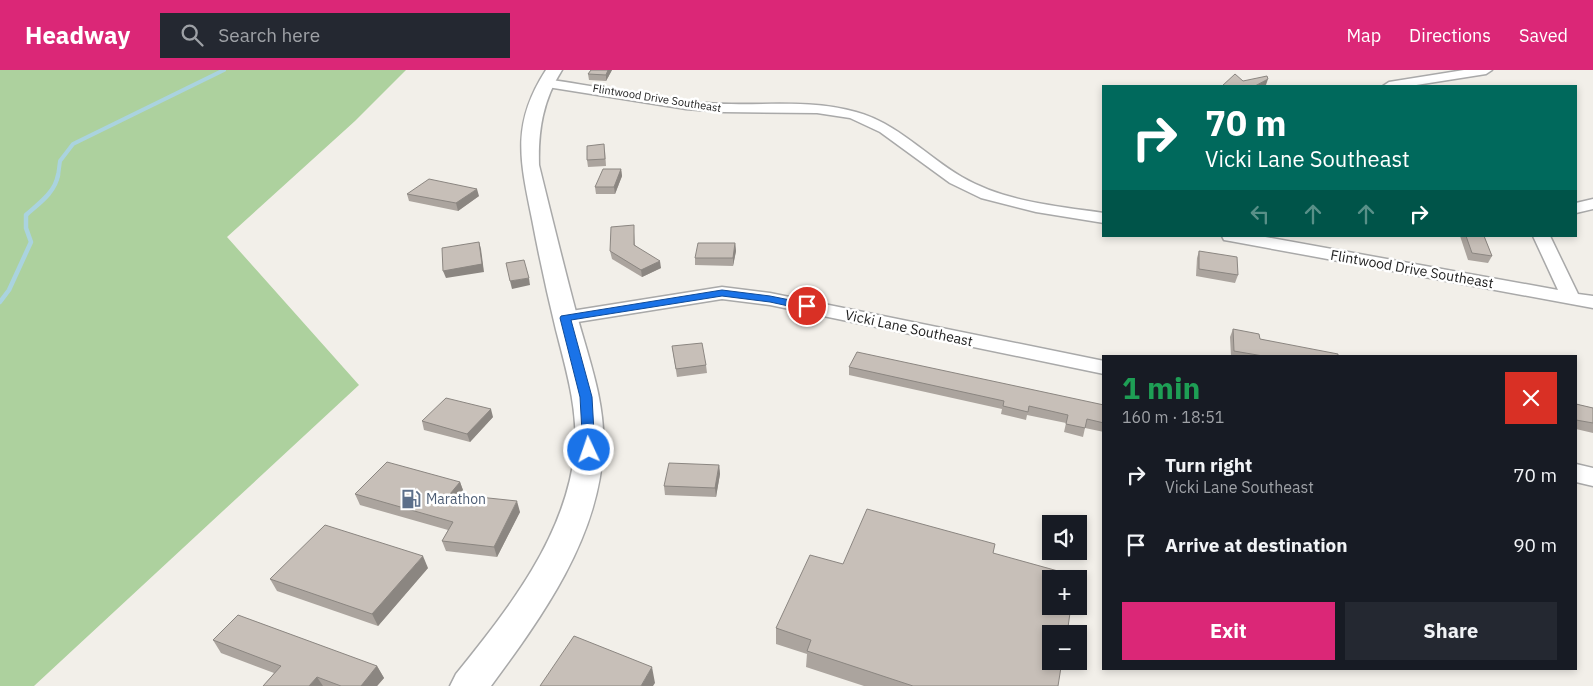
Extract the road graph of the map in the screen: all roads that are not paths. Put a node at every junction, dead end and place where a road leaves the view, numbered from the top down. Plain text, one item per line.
1 (1486, 70) edge
2 (550, 76) edge
3 (1395, 85) edge
4 (1593, 204) edge
5 (1577, 208) edge
6 (1102, 218) edge
7 (1236, 237) edge
8 (1541, 237) edge
9 (1571, 298) junction
10 (1593, 302) edge
11 (565, 318) junction
12 (1102, 368) edge
13 (1577, 473) edge
14 (1593, 477) edge
15 (469, 686) edge

1 - 3 street
2 - 6 street, Flintwood Drive Southeast
2 - 11 street
4 - 5 street
7 - 9 street, Flintwood Drive Southeast
8 - 9 street
9 - 10 street, Flintwood Drive Southeast
11 - 12 street, Vicki Lane Southeast
11 - 15 street
13 - 14 street

